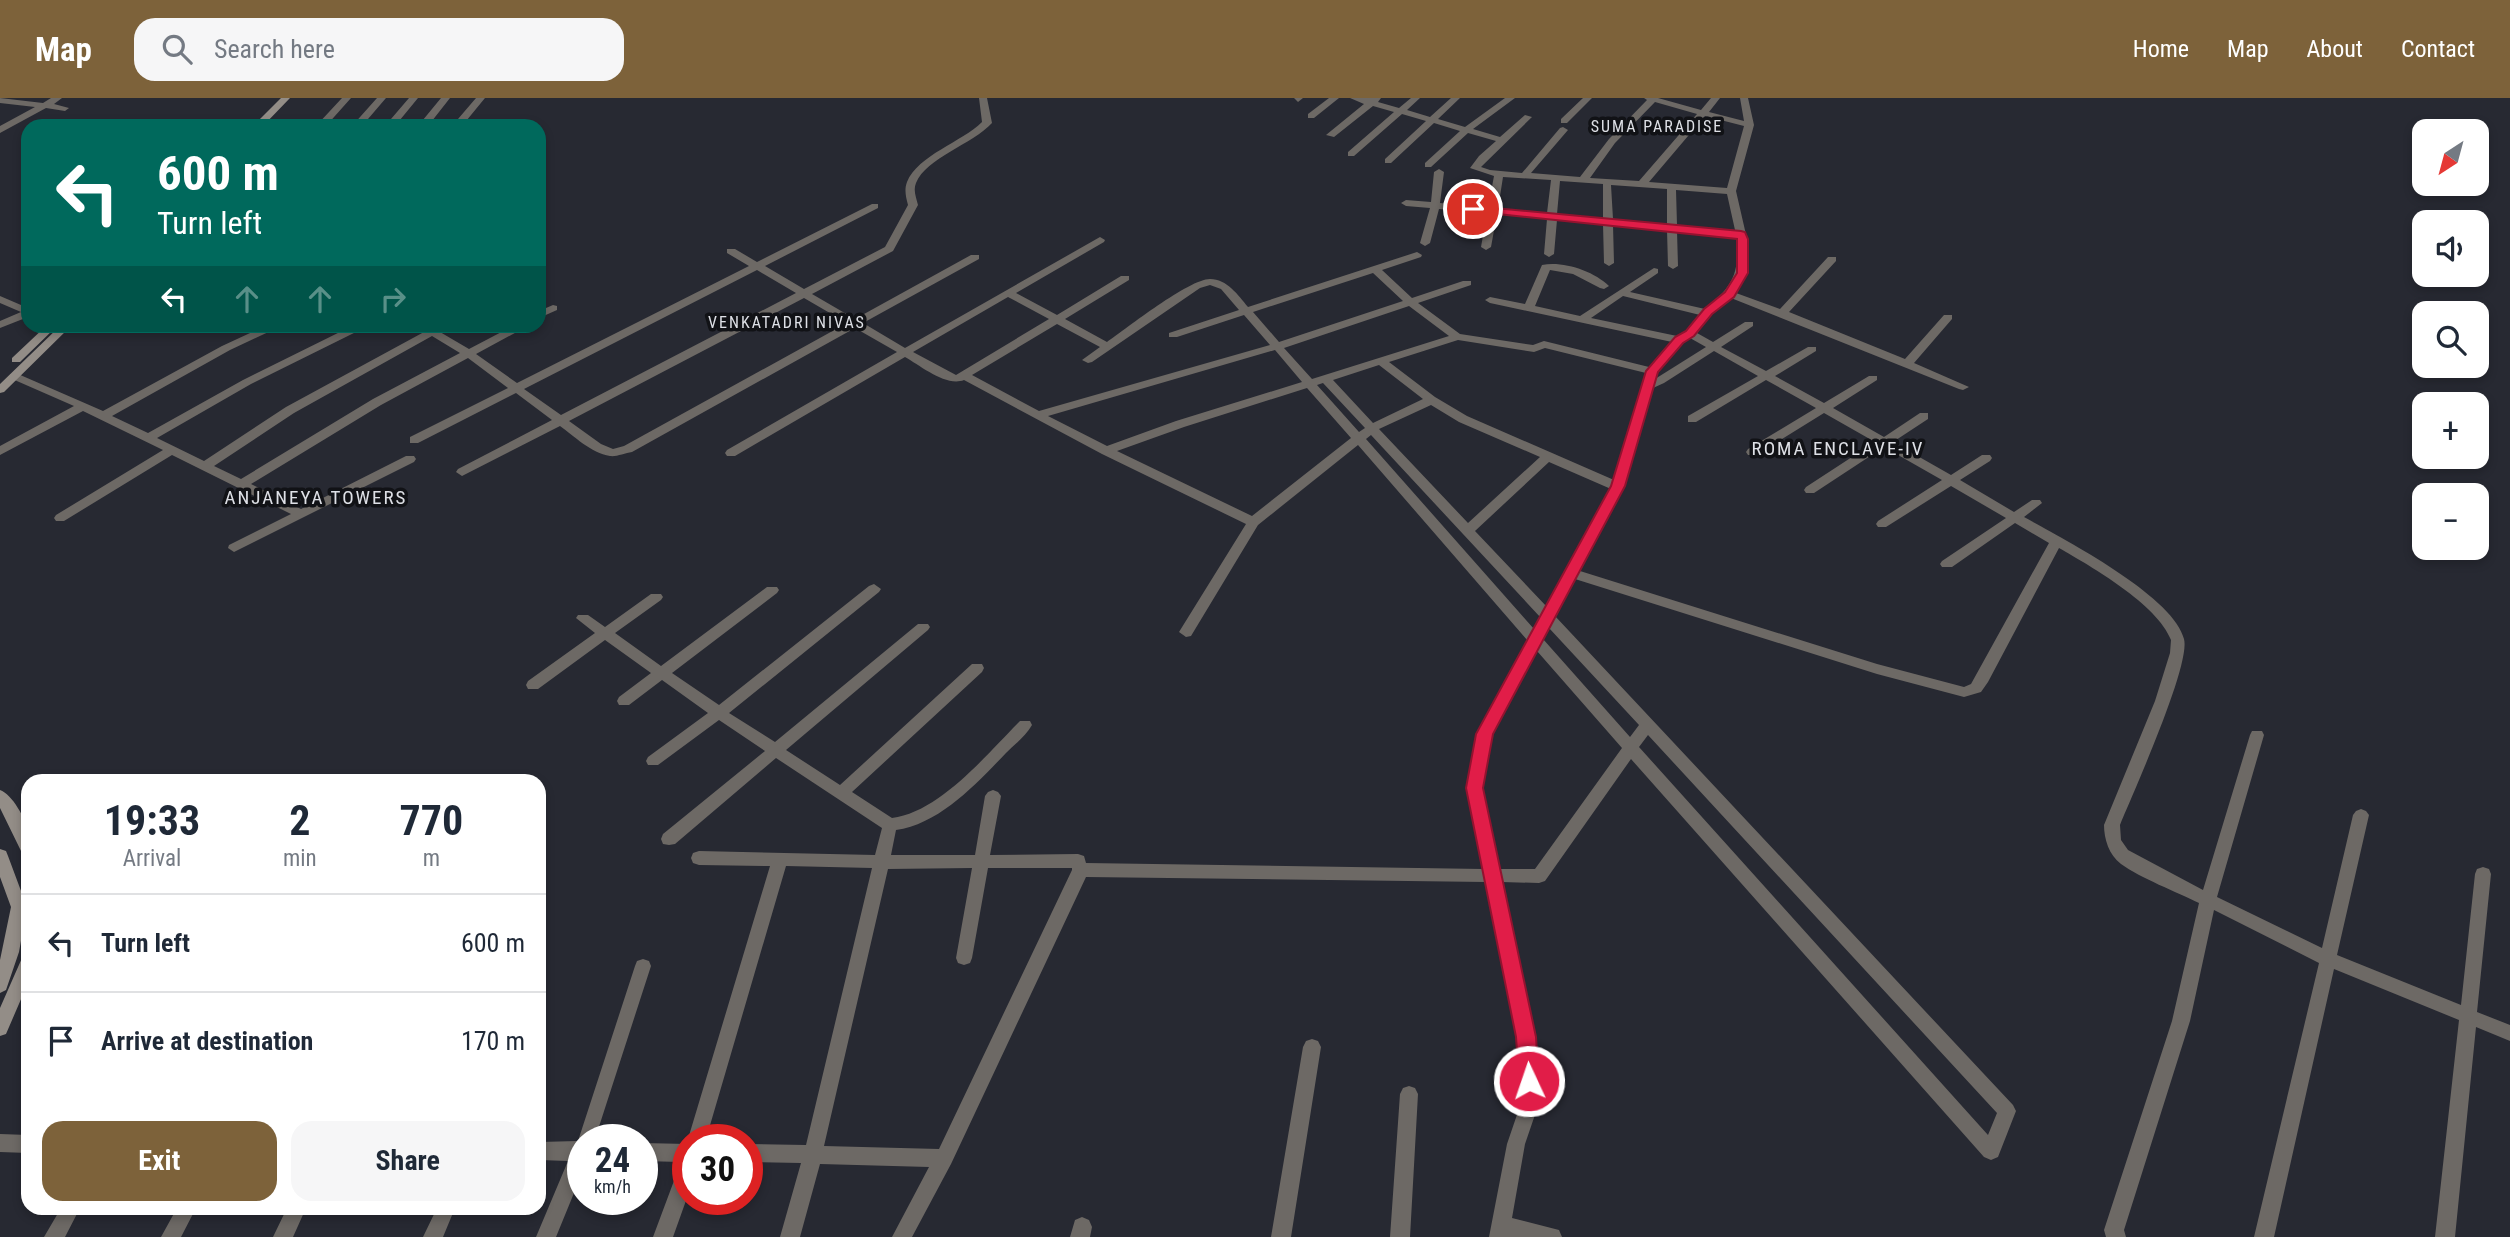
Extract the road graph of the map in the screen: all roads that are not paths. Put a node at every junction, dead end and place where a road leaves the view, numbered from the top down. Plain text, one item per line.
1 (58, 98) edge
2 (286, 98) edge
3 (299, 98) edge
4 (347, 98) edge
5 (382, 98) edge
6 (414, 98) edge
7 (446, 98) edge
8 (481, 98) edge
9 (983, 98) edge
10 (1335, 98) edge
11 (1354, 98) edge
12 (1416, 98) edge
13 (1456, 98) edge
14 (1511, 98) edge
15 (1588, 98) edge
16 (1716, 98) edge
17 (1744, 98) edge
18 (1650, 99) edge
19 (0, 100) edge
20 (1374, 100) edge
21 (44, 105) junction
22 (65, 108) dead end
23 (1401, 111) junction
24 (1703, 113) junction
25 (1311, 116) dead end
26 (1528, 117) dead end
27 (265, 119) edge
28 (278, 119) edge
29 (328, 119) edge
30 (363, 119) edge
31 (396, 119) edge
32 (429, 119) edge
33 (463, 119) edge
34 (1432, 120) junction
35 (1749, 125) junction
36 (0, 130) edge
37 (1466, 130) junction
38 (1331, 135) dead end
39 (1502, 140) junction
40 (1351, 154) dead end
41 (1388, 160) dead end
42 (1429, 165) dead end
43 (1439, 172) dead end
44 (1525, 176) junction
45 (1498, 177) dead end
46 (1583, 180) junction
47 (1555, 181) dead end
48 (1642, 184) junction
49 (1607, 186) dead end
50 (1671, 190) dead end
51 (1731, 191) junction
52 (1406, 203) dead end
53 (875, 206) dead end
54 (1435, 206) junction
55 (1492, 211) junction
56 (1552, 216) junction
57 (1610, 222) junction
58 (1674, 229) junction
59 (1741, 234) junction
60 (1100, 240) dead end
61 (1425, 243) dead end
62 (1486, 247) dead end
63 (731, 251) dead end
64 (1549, 254) dead end
65 (1417, 255) dead end
66 (975, 257) dead end
67 (1832, 259) dead end
68 (755, 265) junction
69 (1673, 266) dead end
70 (1375, 269) junction
71 (1654, 271) dead end
72 (1125, 278) dead end
73 (1467, 283) dead end
74 (1604, 286) junction
75 (1622, 293) junction
76 (802, 294) junction
77 (1010, 294) junction
78 (1730, 294) junction
79 (0, 299) edge
80 (1490, 300) dead end
81 (1410, 302) junction
82 (1598, 307) junction
83 (552, 308) dead end
84 (1529, 308) junction
85 (21, 309) edge
86 (546, 311) edge
87 (1248, 311) junction
88 (1707, 313) junction
89 (1782, 313) junction
90 (21, 315) edge
91 (1948, 317) dead end
92 (1584, 318) junction
93 (1058, 320) junction
94 (1749, 324) dead end
95 (0, 325) edge
96 (856, 325) junction
97 (44, 333) edge
98 (59, 333) edge
99 (258, 333) edge
100 (346, 333) edge
101 (422, 333) edge
102 (440, 333) edge
103 (507, 333) edge
104 (1173, 335) dead end
105 (1457, 337) junction
106 (1684, 337) junction
107 (1278, 346) junction
108 (1714, 346) junction
109 (1108, 347) junction
110 (1812, 349) dead end
111 (468, 353) junction
112 (908, 353) junction
113 (1088, 360) dead end
114 (1382, 362) junction
115 (1906, 365) junction
116 (1652, 371) junction
117 (0, 376) edge
118 (14, 376) junction
119 (965, 376) junction
120 (1768, 376) junction
121 (1874, 378) dead end
122 (1327, 380) junction
123 (1310, 385) junction
124 (1647, 386) junction
125 (1963, 387) dead end
126 (516, 389) junction
127 (0, 390) edge
128 (1431, 400) junction
129 (83, 406) junction
130 (1825, 408) junction
131 (1037, 415) junction
132 (103, 416) junction
133 (1924, 416) dead end
134 (1692, 419) dead end
135 (561, 420) junction
136 (1372, 428) junction
137 (148, 438) junction
138 (414, 440) dead end
139 (1359, 440) junction
140 (1887, 443) junction
141 (172, 450) junction
142 (0, 451) edge
143 (1106, 451) junction
144 (1752, 452) dead end
145 (732, 453) dead end
146 (1546, 457) junction
147 (1986, 458) dead end
148 (410, 459) dead end
149 (204, 467) junction
150 (462, 472) dead end
151 (1951, 480) junction
152 (241, 485) junction
153 (1618, 486) junction
154 (1810, 490) dead end
155 (2036, 503) dead end
156 (300, 514) junction
157 (2013, 517) junction
158 (60, 518) dead end
159 (1253, 522) junction
160 (1882, 524) dead end
161 (1466, 531) junction
162 (2056, 542) junction
163 (234, 548) dead end
164 (1947, 564) dead end
165 (1572, 573) junction
166 (874, 589) dead end
167 (772, 590) dead end
168 (656, 597) dead end
169 (583, 618) dead end
170 (1548, 618) junction
171 (923, 627) dead end
172 (1186, 632) dead end
173 (606, 634) junction
174 (1535, 640) junction
175 (977, 668) dead end
176 (663, 672) junction
177 (533, 685) dead end
178 (624, 701) dead end
179 (719, 713) junction
180 (1026, 725) dead end
181 (1647, 726) junction
182 (2257, 734) dead end
183 (1631, 748) junction
184 (775, 749) junction
185 (653, 761) dead end
186 (840, 794) junction
187 (0, 796) edge
188 (993, 796) dead end
189 (2361, 815) dead end
190 (890, 825) junction
191 (21, 833) edge
192 (669, 839) dead end
193 (0, 856) edge
194 (699, 858) dead end
195 (780, 859) junction
196 (883, 862) junction
197 (979, 862) junction
198 (1080, 870) junction
199 (2483, 874) dead end
200 (1493, 876) junction
201 (2208, 900) junction
202 (964, 958) dead end
203 (2327, 959) junction
204 (643, 966) dead end
205 (21, 979) edge
206 (0, 985) edge
207 (2469, 1016) junction
208 (0, 1028) edge
209 (2510, 1033) edge
210 (1312, 1048) dead end
211 (1409, 1094) dead end
212 (591, 1124) edge
213 (701, 1124) edge
214 (0, 1143) edge
215 (21, 1144) edge
216 (567, 1149) edge
217 (546, 1151) edge
218 (763, 1153) edge
219 (813, 1154) junction
220 (944, 1158) junction
221 (567, 1186) edge
222 (672, 1212) edge
223 (67, 1215) edge
224 (183, 1215) edge
225 (294, 1215) edge
226 (443, 1215) edge
227 (1500, 1231) edge
228 (54, 1237) edge
229 (171, 1237) edge
230 (283, 1237) edge
231 (433, 1237) edge
232 (546, 1237) edge
233 (663, 1237) edge
234 (790, 1237) edge
235 (902, 1237) edge
236 (1281, 1237) edge
237 (1400, 1237) edge
238 (1552, 1237) edge
239 (2116, 1237) edge
240 (2264, 1237) edge
241 (2445, 1237) edge

1 - 21 street
2 - 27 main road
3 - 28 main road
4 - 29 street
5 - 30 street
6 - 31 street
7 - 32 street
8 - 33 street
9 - 76 street
10 - 25 street
11 - 20 street
12 - 23 street
13 - 34 street
14 - 37 street
15 - 44 street
16 - 24 street
17 - 35 street
18 - 24 street
18 - 46 street
19 - 21 street
20 - 23 street
20 - 38 street
21 - 22 street
21 - 36 street
23 - 34 street
23 - 40 street
24 - 35 street
24 - 48 street
26 - 39 street
34 - 37 street
34 - 41 street
35 - 51 street
37 - 39 street
37 - 42 street
39 - 44 street
43 - 54 street
44 - 46 street
45 - 55 street
46 - 48 street
47 - 56 street
48 - 51 street
49 - 57 street
50 - 58 street
51 - 59 street
52 - 54 street
53 - 68 street
54 - 55 street
54 - 61 street
55 - 56 street
55 - 62 street
56 - 57 street
56 - 64 street
57 - 58 street
57 - 74 street
58 - 59 street
58 - 69 street
59 - 78 street
60 - 77 street
63 - 68 street
65 - 70 street
66 - 96 street
67 - 89 street
68 - 76 street
68 - 126 street
70 - 81 street
70 - 87 street
71 - 75 street
72 - 93 street
73 - 81 street
74 - 82 street
74 - 84 street
75 - 82 street
75 - 88 street
76 - 96 street
76 - 135 street
77 - 93 street
77 - 112 street
78 - 88 street
78 - 89 street
79 - 85 street
80 - 84 street
81 - 105 street
81 - 107 street
82 - 92 street
83 - 86 street
84 - 92 street
87 - 104 street
87 - 107 street
87 - 109 street
88 - 106 street
89 - 115 street
90 - 95 street
91 - 115 street
92 - 106 street
93 - 109 street
93 - 119 street
94 - 108 street
96 - 112 street
96 - 135 street
97 - 117 main road
98 - 118 main road
99 - 132 street
100 - 137 street
101 - 149 street
102 - 111 street
103 - 111 street
105 - 114 street
105 - 116 street
106 - 108 street
106 - 116 street
107 - 123 street
107 - 131 street
108 - 120 street
108 - 124 street
109 - 113 street
110 - 120 street
111 - 126 street
111 - 152 street
112 - 119 street
112 - 145 street
114 - 122 street
114 - 128 street
115 - 125 street
116 - 124 street
118 - 127 main road
118 - 129 street
119 - 131 street
120 - 130 street
120 - 134 street
121 - 130 street
122 - 123 street
122 - 136 street
123 - 139 street
123 - 143 street
124 - 153 street
126 - 135 street
126 - 138 street
128 - 136 street
128 - 146 street
129 - 132 street
129 - 142 street
130 - 140 street
130 - 144 street
131 - 143 street
132 - 137 street
133 - 140 street
135 - 150 street
136 - 139 street
136 - 161 street
137 - 141 street
139 - 159 street
139 - 174 street
140 - 151 street
140 - 154 street
141 - 149 street
141 - 158 street
143 - 159 street
146 - 153 street
146 - 161 street
147 - 151 street
148 - 156 street
149 - 152 street
151 - 157 street
151 - 160 street
152 - 156 street
153 - 165 street
155 - 157 street
156 - 163 street
157 - 162 street
157 - 164 street
159 - 172 street
161 - 170 street
162 - 165 street
162 - 201 street
165 - 170 street
166 - 179 street
167 - 176 street
168 - 173 street
169 - 173 street
170 - 174 street
170 - 181 street
171 - 184 street
173 - 176 street
173 - 177 street
174 - 183 street
174 - 200 street
175 - 186 street
176 - 178 street
176 - 179 street
179 - 184 street
179 - 185 street
180 - 190 street
181 - 183 street
181 - 183 street
182 - 201 street
183 - 200 street
184 - 186 street
184 - 192 street
186 - 190 street
187 - 191 main road
188 - 197 street
189 - 203 street
190 - 196 street
193 - 206 main road
194 - 195 street
195 - 196 street
195 - 213 street
196 - 197 street
196 - 219 street
197 - 198 street
197 - 202 street
198 - 200 street
198 - 220 street
199 - 207 street
200 - 227 street
201 - 203 street
201 - 239 street
203 - 207 street
203 - 240 street
204 - 212 street
205 - 208 main road
207 - 209 street
207 - 241 street
210 - 236 street
211 - 237 street
214 - 215 street
216 - 217 street
218 - 219 street
219 - 220 street
219 - 234 street
220 - 235 street
221 - 232 street
222 - 233 street
223 - 228 street
224 - 229 street
225 - 230 street
226 - 231 street
227 - 238 street

